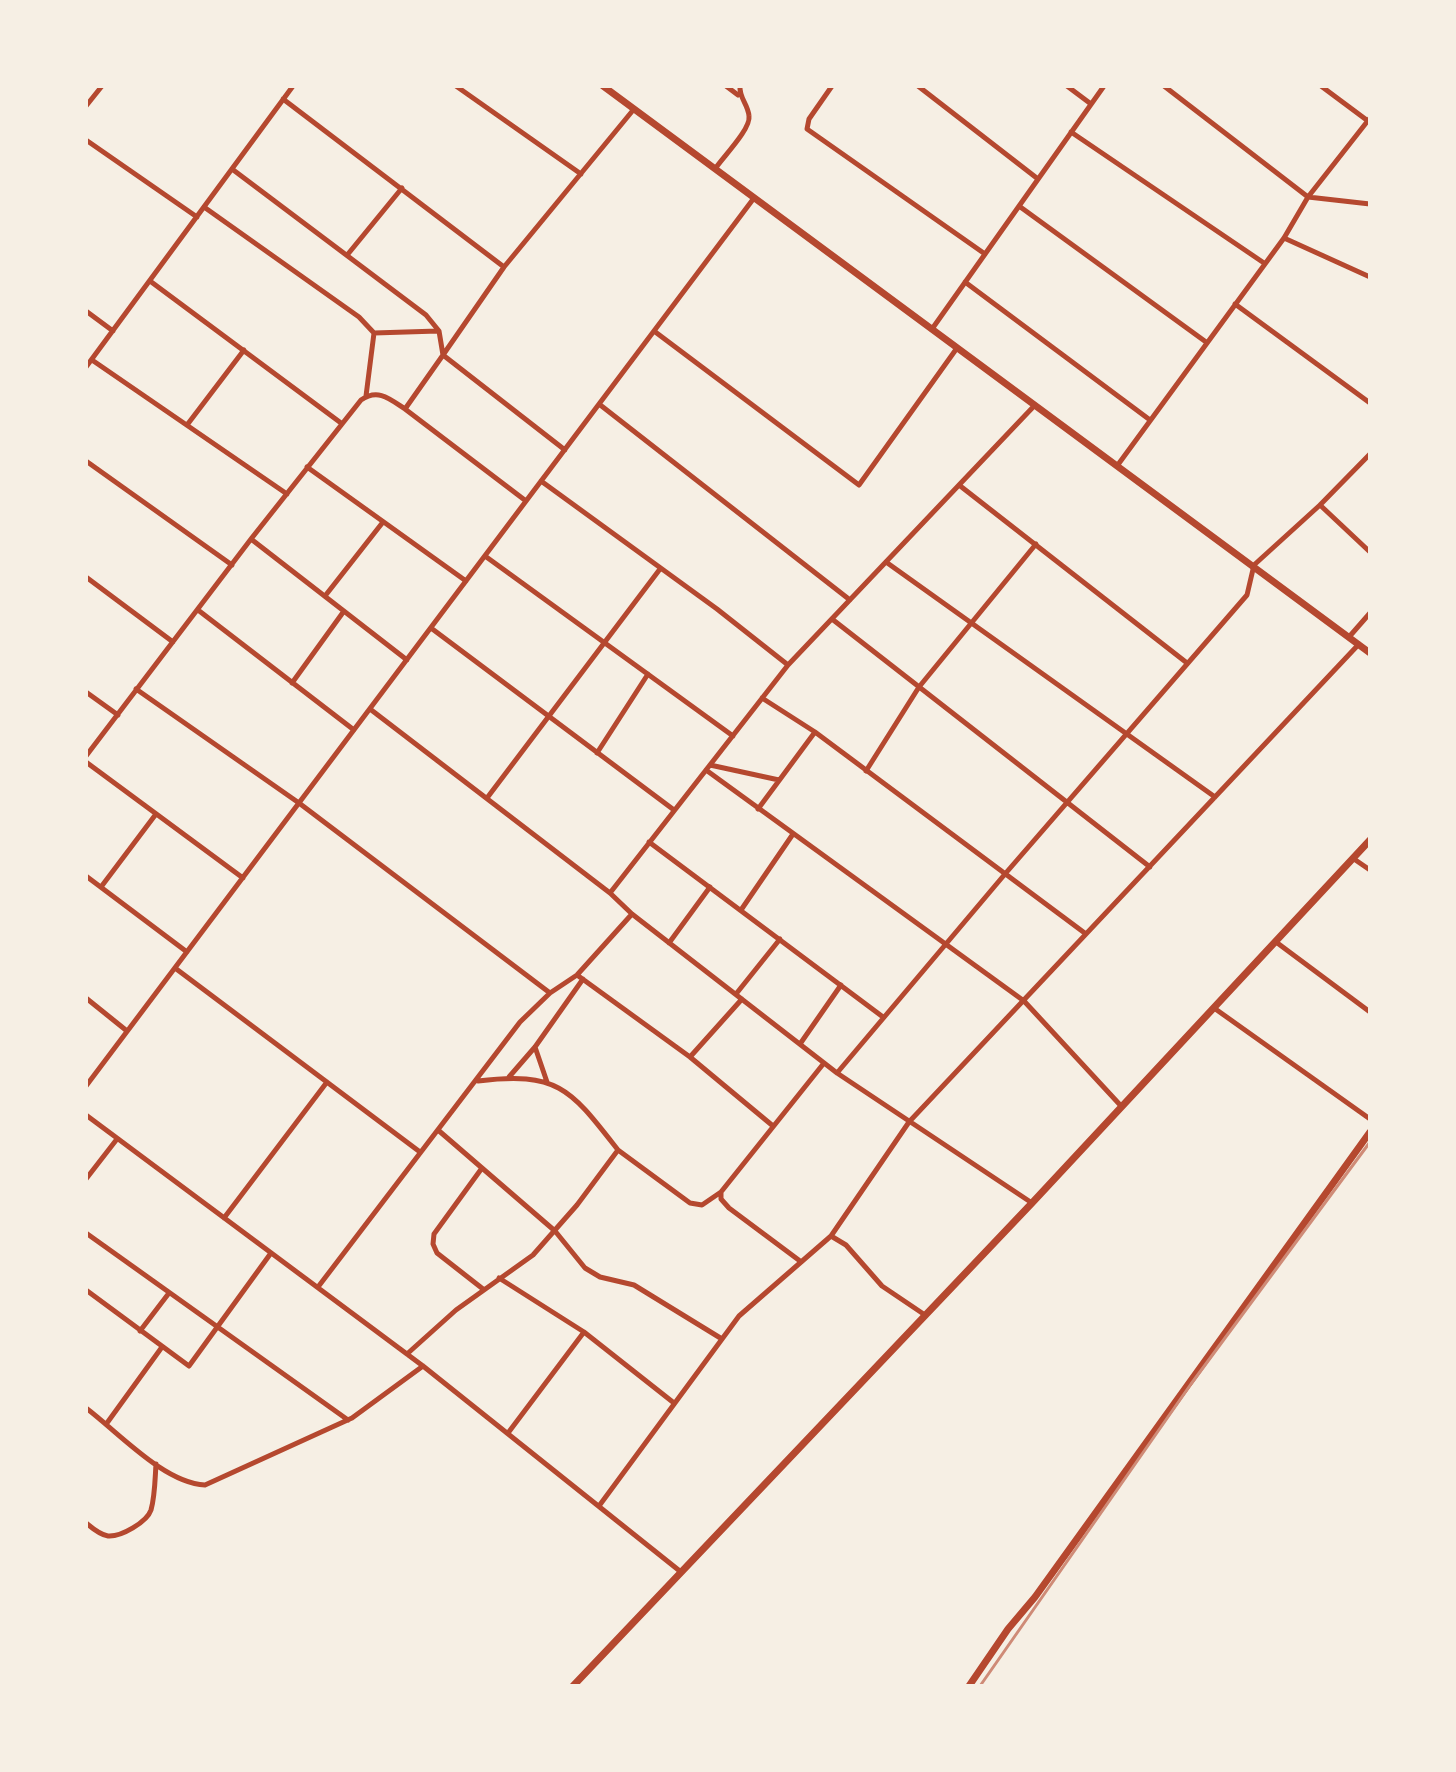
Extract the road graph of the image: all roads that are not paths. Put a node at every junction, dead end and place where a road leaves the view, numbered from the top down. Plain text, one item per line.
1 (102, 86) edge
2 (293, 86) edge
3 (456, 86) edge
4 (603, 86) edge
5 (726, 86) edge
6 (740, 86) edge
7 (832, 86) edge
8 (1067, 86) edge
9 (1104, 86) edge
10 (1164, 86) edge
11 (1321, 86) edge
12 (923, 87) edge
13 (739, 95) junction
14 (283, 99) junction
15 (1091, 104) junction
16 (86, 106) edge
17 (634, 108) junction
18 (1369, 120) edge
19 (1071, 132) junction
20 (86, 140) edge
21 (232, 169) junction
22 (715, 169) junction
23 (581, 174) junction
24 (1038, 179) junction
25 (402, 188) junction
26 (1308, 197) junction
27 (754, 198) junction
28 (1370, 204) edge
29 (1019, 206) junction
30 (204, 207) junction
31 (197, 217) junction
32 (1284, 238) junction
33 (348, 254) junction
34 (985, 254) junction
35 (1264, 263) junction
36 (504, 267) junction
37 (1370, 277) edge
38 (150, 281) junction
39 (965, 282) junction
40 (1235, 304) junction
41 (86, 311) edge
42 (932, 329) junction
43 (113, 331) junction
44 (439, 331) junction
45 (654, 331) junction
46 (374, 333) junction
47 (1206, 342) junction
48 (957, 348) junction
49 (244, 350) junction
50 (443, 355) junction
51 (92, 360) junction
52 (86, 367) edge
53 (366, 396) junction
54 (1370, 403) edge
55 (599, 404) junction
56 (1035, 405) junction
57 (405, 409) junction
58 (1150, 420) junction
59 (341, 423) junction
60 (187, 425) junction
61 (565, 450) junction
62 (1370, 454) edge
63 (86, 461) edge
64 (1117, 466) junction
65 (307, 467) junction
66 (541, 481) junction
67 (959, 485) junction
68 (287, 494) junction
69 (526, 501) junction
70 (1320, 505) junction
71 (383, 522) junction
72 (251, 539) junction
73 (1036, 544) junction
74 (1370, 552) edge
75 (485, 556) junction
76 (886, 562) junction
77 (232, 565) junction
78 (1254, 565) junction
79 (660, 569) junction
80 (86, 577) edge
81 (466, 581) junction
82 (325, 596) junction
83 (850, 600) junction
84 (198, 610) junction
85 (344, 611) junction
86 (1370, 613) edge
87 (832, 619) junction
88 (972, 623) junction
89 (431, 628) junction
90 (1349, 637) junction
91 (173, 642) junction
92 (604, 643) junction
93 (1359, 644) junction
94 (1370, 653) edge
95 (407, 660) junction
96 (1187, 663) junction
97 (788, 665) junction
98 (648, 674) junction
99 (292, 683) junction
100 (919, 687) junction
101 (136, 689) junction
102 (86, 692) edge
103 (762, 698) junction
104 (370, 709) junction
105 (118, 715) junction
106 (549, 716) junction
107 (354, 730) junction
108 (815, 732) junction
109 (1127, 732) junction
110 (733, 736) junction
111 (597, 753) junction
112 (86, 759) edge
113 (708, 768) junction
114 (866, 771) junction
115 (779, 780) junction
116 (1215, 797) junction
117 (486, 798) junction
118 (1067, 802) junction
119 (299, 803) junction
120 (758, 809) junction
121 (674, 810) junction
122 (156, 814) junction
123 (793, 834) junction
124 (1370, 840) edge
125 (649, 842) junction
126 (1354, 859) junction
127 (1150, 867) junction
128 (1370, 870) edge
129 (1005, 874) junction
130 (86, 876) edge
131 (243, 878) junction
132 (101, 887) junction
133 (710, 887) junction
134 (610, 893) junction
135 (741, 910) junction
136 (632, 914) junction
137 (1086, 934) junction
138 (780, 939) junction
139 (1276, 942) junction
140 (669, 943) junction
141 (946, 945) junction
142 (187, 952) junction
143 (175, 968) junction
144 (580, 977) junction
145 (841, 985) junction
146 (550, 993) junction
147 (736, 994) junction
148 (86, 998) edge
149 (742, 999) junction
150 (1024, 1001) junction
151 (1214, 1008) junction
152 (1370, 1012) edge
153 (883, 1017) junction
154 (127, 1031) junction
155 (800, 1044) junction
156 (535, 1047) junction
157 (690, 1057) junction
158 (824, 1063) junction
159 (837, 1073) junction
160 (508, 1078) junction
161 (477, 1081) junction
162 (327, 1082) junction
163 (547, 1082) junction
164 (86, 1086) edge
165 (1122, 1107) junction
166 (86, 1115) edge
167 (1370, 1119) edge
168 (909, 1122) junction
169 (773, 1126) junction
170 (438, 1130) junction
171 (1370, 1132) edge
172 (117, 1139) junction
173 (618, 1150) junction
174 (420, 1152) junction
175 (482, 1168) junction
176 (86, 1179) edge
177 (721, 1192) junction
178 (1032, 1203) junction
179 (224, 1218) junction
180 (555, 1231) junction
181 (86, 1233) edge
182 (831, 1236) junction
183 (271, 1253) junction
184 (800, 1261) junction
185 (499, 1278) junction
186 (318, 1287) junction
187 (483, 1289) junction
188 (86, 1290) edge
189 (169, 1293) junction
190 (925, 1316) junction
191 (217, 1327) junction
192 (140, 1331) junction
193 (584, 1332) junction
194 (722, 1339) junction
195 (162, 1347) junction
196 (407, 1354) junction
197 (423, 1366) junction
198 (674, 1403) junction
199 (86, 1408) edge
200 (348, 1420) junction
201 (107, 1423) junction
202 (508, 1433) junction
203 (156, 1464) junction
204 (599, 1506) junction
205 (86, 1523) edge
206 (682, 1572) junction
207 (573, 1686) edge
208 (969, 1686) edge

1 - 16 street
2 - 14 street
3 - 23 street
4 - 17 street
5 - 13 street
6 - 13 street
7 - 34 street
8 - 15 street
9 - 15 street
10 - 26 street
11 - 18 street
12 - 24 street
13 - 22 street
14 - 21 street
14 - 25 street
15 - 19 street
17 - 22 street
17 - 23 street
18 - 26 street
19 - 24 street
19 - 35 street
20 - 31 street
21 - 30 street
21 - 33 street
22 - 27 street
23 - 36 street
24 - 29 street
25 - 33 street
25 - 36 street
26 - 28 street
26 - 32 street
27 - 42 street
27 - 45 street
29 - 34 street
29 - 47 street
30 - 31 street
30 - 46 street
31 - 38 street
32 - 35 street
32 - 37 street
33 - 44 street
34 - 39 street
35 - 40 street
36 - 50 street
38 - 43 street
38 - 49 street
39 - 42 street
39 - 58 street
40 - 47 street
40 - 54 street
41 - 43 street
42 - 48 street
43 - 51 street
44 - 46 street
44 - 50 street
45 - 48 street
45 - 55 street
46 - 53 street
47 - 58 street
48 - 56 street
49 - 59 street
49 - 60 street
50 - 57 street
50 - 61 street
51 - 52 street
51 - 60 street
53 - 57 street
53 - 59 street
55 - 61 street
55 - 83 street
56 - 64 street
56 - 67 street
57 - 69 street
58 - 64 street
59 - 65 street
60 - 68 street
61 - 66 street
62 - 70 street
63 - 77 street
64 - 78 street
65 - 68 street
65 - 71 street
66 - 69 street
66 - 79 street
67 - 73 street
67 - 76 street
68 - 72 street
69 - 75 street
70 - 74 street
70 - 78 street
71 - 81 street
71 - 82 street
72 - 77 street
72 - 82 street
73 - 88 street
73 - 96 street
75 - 81 street
75 - 92 street
76 - 83 street
76 - 88 street
77 - 84 street
78 - 90 street
78 - 96 street
79 - 92 street
79 - 97 street
80 - 91 street
81 - 89 street
82 - 85 street
83 - 87 street
84 - 91 street
84 - 99 street
85 - 95 street
85 - 99 street
86 - 90 street
87 - 97 street
87 - 100 street
88 - 100 street
88 - 109 street
89 - 95 street
89 - 106 street
90 - 93 street
91 - 101 street
92 - 98 street
92 - 106 street
93 - 94 street
93 - 116 street
95 - 104 street
96 - 109 street
97 - 103 street
98 - 110 street
98 - 111 street
99 - 107 street
100 - 114 street
100 - 118 street
101 - 105 street
101 - 119 street
102 - 105 street
103 - 108 street
103 - 110 street
104 - 107 street
104 - 117 street
105 - 112 street
106 - 111 street
106 - 117 street
107 - 119 street
108 - 114 street
108 - 115 street
109 - 116 street
109 - 118 street
110 - 113 street
111 - 121 street
112 - 122 street
113 - 115 street
113 - 120 street
113 - 121 street
114 - 129 street
115 - 120 street
116 - 127 street
117 - 134 street
118 - 127 street
118 - 129 street
119 - 131 street
119 - 146 street
120 - 123 street
121 - 125 street
122 - 131 street
122 - 132 street
123 - 135 street
123 - 141 street
124 - 126 street
125 - 133 street
125 - 134 street
126 - 128 street
126 - 139 street
127 - 137 street
129 - 137 street
129 - 141 street
130 - 132 street
131 - 142 street
132 - 142 street
133 - 135 street
133 - 140 street
134 - 136 street
135 - 138 street
136 - 140 street
136 - 144 street
137 - 150 street
138 - 145 street
138 - 147 street
139 - 151 street
139 - 152 street
140 - 147 street
141 - 150 street
141 - 153 street
142 - 143 street
143 - 154 street
143 - 162 street
144 - 146 street
144 - 156 street
144 - 157 street
145 - 153 street
145 - 155 street
146 - 161 street
147 - 149 street
148 - 154 street
149 - 155 street
149 - 157 street
150 - 165 street
150 - 168 street
151 - 165 street
151 - 167 street
153 - 159 street
154 - 164 street
155 - 158 street
156 - 160 street
156 - 163 street
157 - 169 street
158 - 159 street
158 - 169 street
159 - 168 street
160 - 161 street
160 - 163 street
161 - 170 street
162 - 174 street
162 - 179 street
163 - 173 street
165 - 178 street
166 - 172 street
168 - 178 street
168 - 182 street
169 - 177 street
170 - 174 street
170 - 175 street
171 - 208 street
172 - 176 street
172 - 179 street
173 - 177 street
173 - 180 street
174 - 186 street
175 - 180 street
175 - 187 street
177 - 184 street
178 - 190 street
179 - 183 street
180 - 185 street
180 - 194 street
181 - 189 street
182 - 184 street
182 - 190 street
183 - 186 street
183 - 191 street
184 - 194 street
185 - 187 street
185 - 193 street
186 - 196 street
187 - 196 street
188 - 192 street
189 - 191 street
189 - 192 street
190 - 206 street
191 - 195 street
191 - 200 street
192 - 195 street
193 - 198 street
193 - 202 street
194 - 198 street
195 - 201 street
196 - 197 street
197 - 200 street
197 - 202 street
198 - 204 street
199 - 201 street
200 - 203 street
201 - 203 street
202 - 204 street
203 - 205 street
204 - 206 street
206 - 207 street

